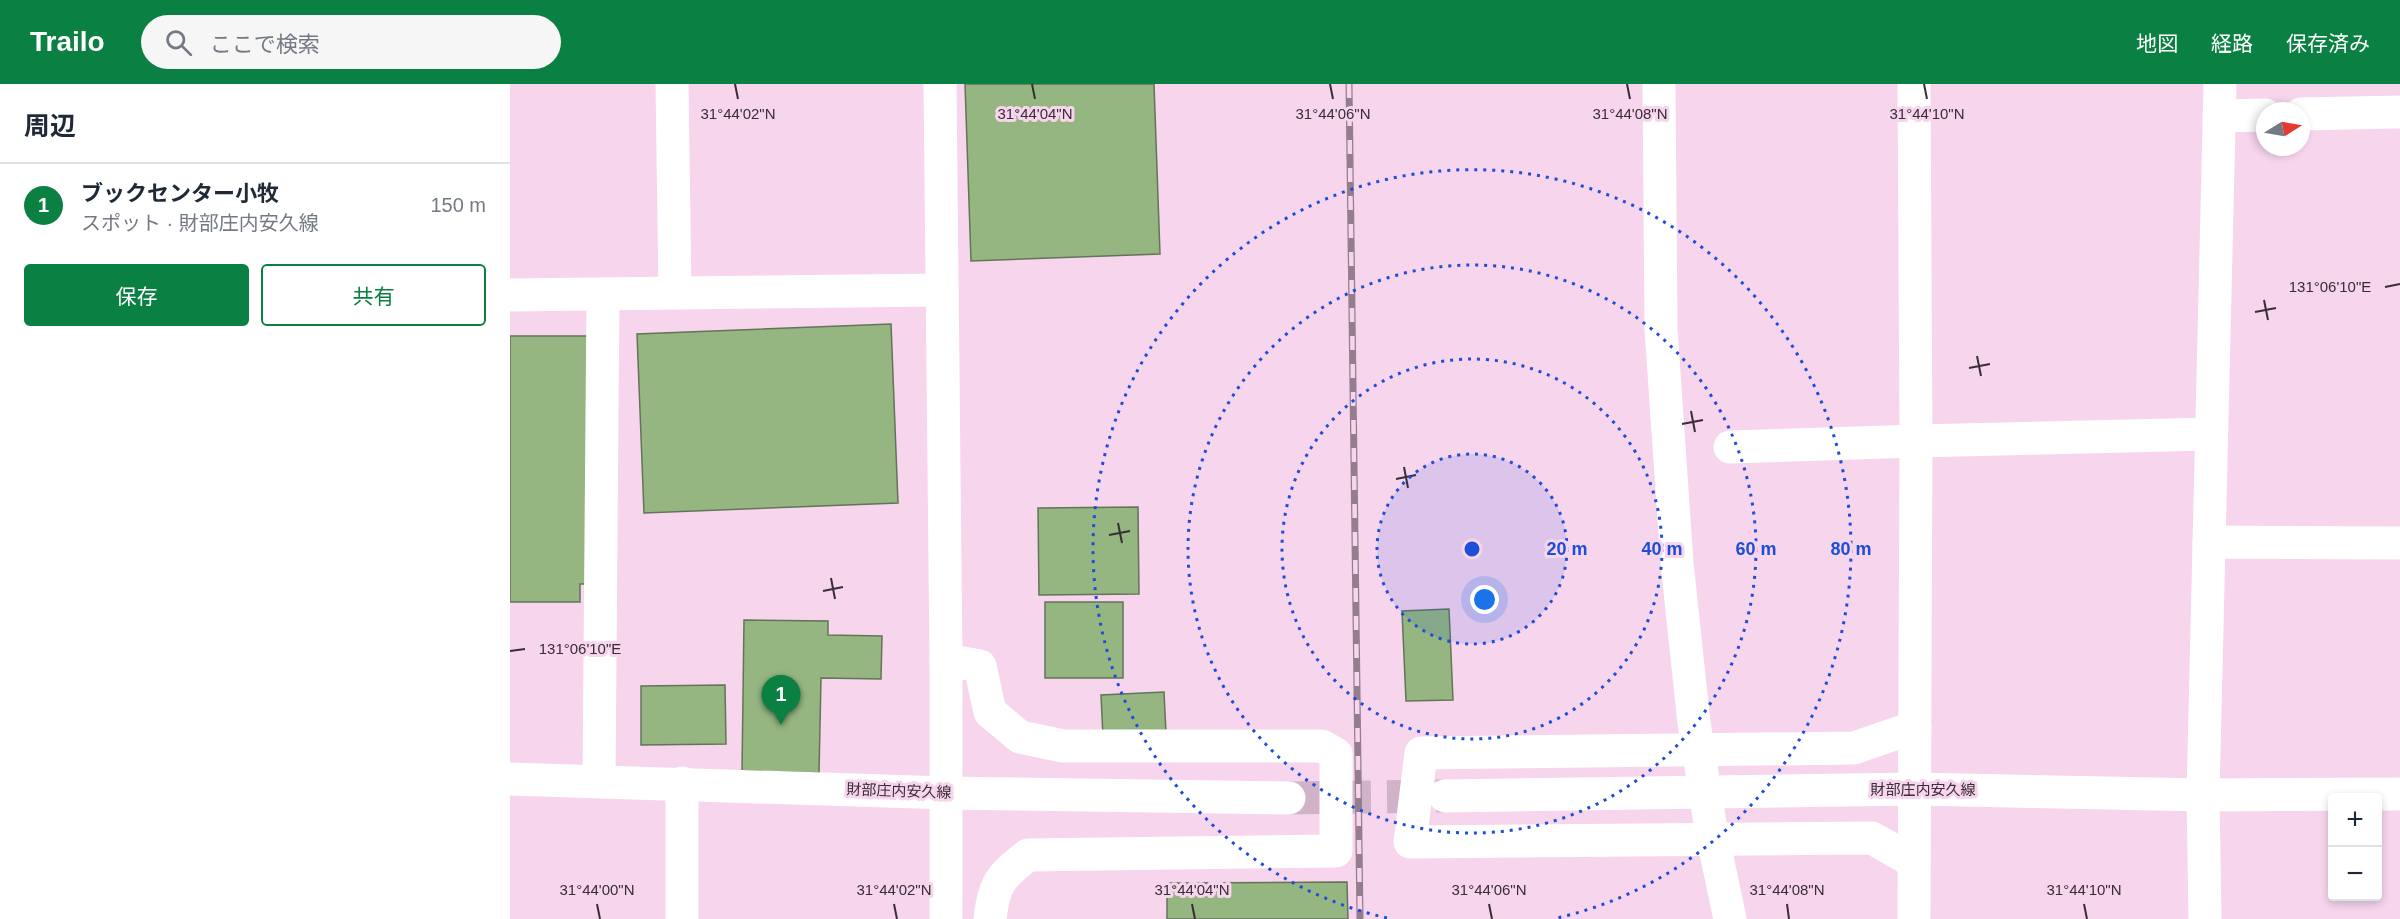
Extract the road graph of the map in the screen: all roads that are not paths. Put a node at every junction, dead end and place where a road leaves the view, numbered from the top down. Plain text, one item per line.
1 (672, 84) edge
2 (940, 84) edge
3 (1659, 84) edge
4 (1914, 84) edge
5 (2219, 100) edge
6 (2256, 112) edge
7 (2400, 112) edge
8 (2310, 114) edge
9 (2400, 120) edge
10 (942, 290) junction
11 (675, 293) junction
12 (603, 294) junction
13 (510, 295) edge
14 (2211, 434) junction
15 (1916, 441) junction
16 (1730, 447) dead end
17 (2209, 542) junction
18 (2400, 543) edge
19 (946, 660) junction
20 (1915, 728) junction
21 (510, 779) edge
22 (599, 781) junction
23 (682, 783) junction
24 (1914, 789) junction
25 (947, 793) junction
26 (2203, 795) junction
27 (2400, 795) edge
28 (1445, 796) tunnel mouth
29 (1289, 798) tunnel mouth
30 (1914, 862) junction
31 (682, 919) edge
32 (946, 919) edge
33 (990, 919) edge
34 (1730, 919) edge
35 (1914, 919) edge
36 (2205, 919) edge

1 - 11 street
2 - 10 street
3 - 34 street
4 - 15 street
5 - 6 street
5 - 14 street
7 - 8 street
7 - 9 street
10 - 11 street
10 - 19 street
11 - 12 street
12 - 13 street
12 - 22 street
14 - 15 street
14 - 17 street
15 - 16 street
15 - 20 street
17 - 18 street
17 - 26 street
19 - 25 street
19 - 33 street
20 - 24 street
20 - 30 street
21 - 22 street, 財部庄内安久線
22 - 23 street, 財部庄内安久線
23 - 25 street, 財部庄内安久線
23 - 31 street
24 - 26 street, 財部庄内安久線
24 - 28 street, 財部庄内安久線
24 - 30 street
25 - 29 street, 財部庄内安久線
25 - 32 street
26 - 27 street, 財部庄内安久線
26 - 36 street
30 - 35 street

